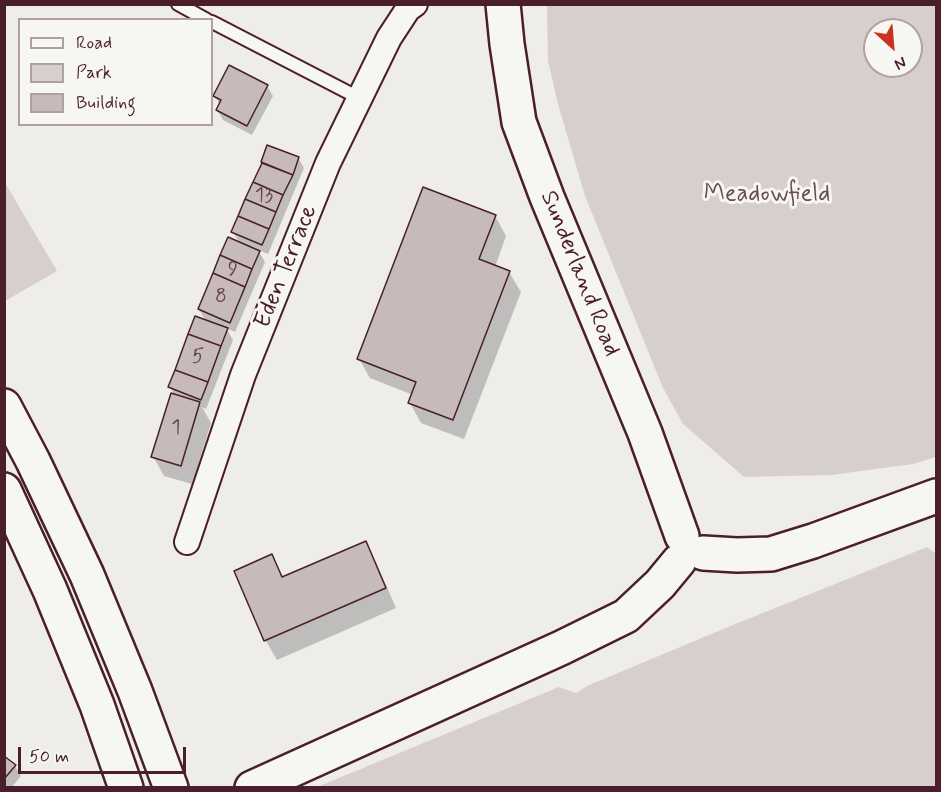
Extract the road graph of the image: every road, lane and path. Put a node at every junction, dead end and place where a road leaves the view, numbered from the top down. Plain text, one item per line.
1 (178, 4) edge
2 (415, 4) edge
3 (503, 4) edge
4 (203, 18) edge
5 (213, 23) edge
6 (359, 98) junction
7 (4, 406) edge
8 (4, 490) edge
9 (936, 496) edge
10 (187, 542) dead end
11 (688, 550) junction
12 (260, 784) edge
13 (126, 788) edge
14 (171, 788) edge

1 - 4 lane
2 - 6 street, Eden Terrace
3 - 11 main road, Sunderland Road
5 - 6 lane
6 - 10 street, Eden Terrace
7 - 14 main road
8 - 13 main road
9 - 11 main road
11 - 12 main road

